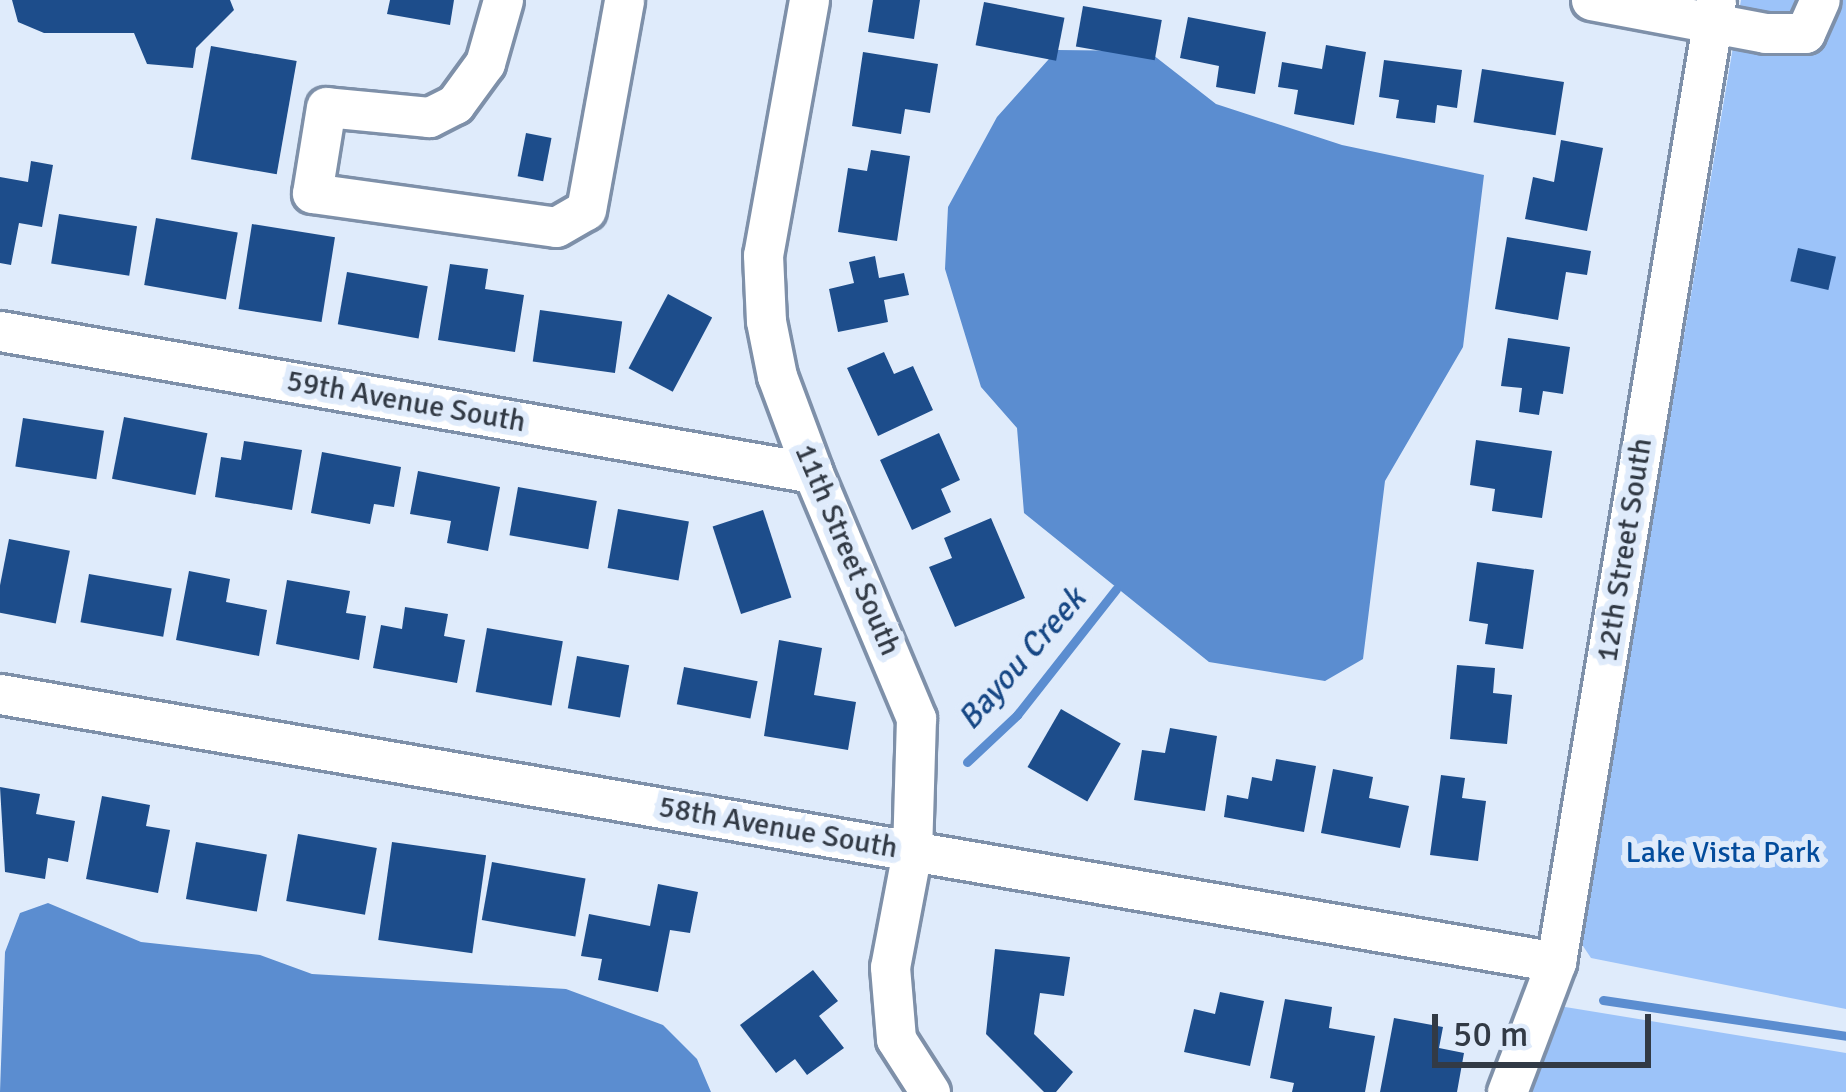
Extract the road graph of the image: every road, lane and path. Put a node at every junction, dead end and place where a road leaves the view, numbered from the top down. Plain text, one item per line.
1 (503, 0) edge
2 (624, 0) edge
3 (808, 0) edge
4 (1591, 0) edge
5 (1820, 0) edge
6 (1714, 10) edge
7 (0, 331) edge
8 (813, 473) junction
9 (0, 694) edge
10 (912, 851) junction
11 (1556, 962) junction
12 (930, 1092) edge
13 (1507, 1092) edge

1 - 2 street
3 - 8 street, 11th Street South
4 - 6 street
5 - 6 street
6 - 11 street, 12th Street South
7 - 8 street, 59th Avenue South
8 - 10 street, 11th Street South
9 - 10 street, 58th Avenue South
10 - 11 street, 58th Avenue South
10 - 12 street, 11th Street South
11 - 13 street, 12th Street South

